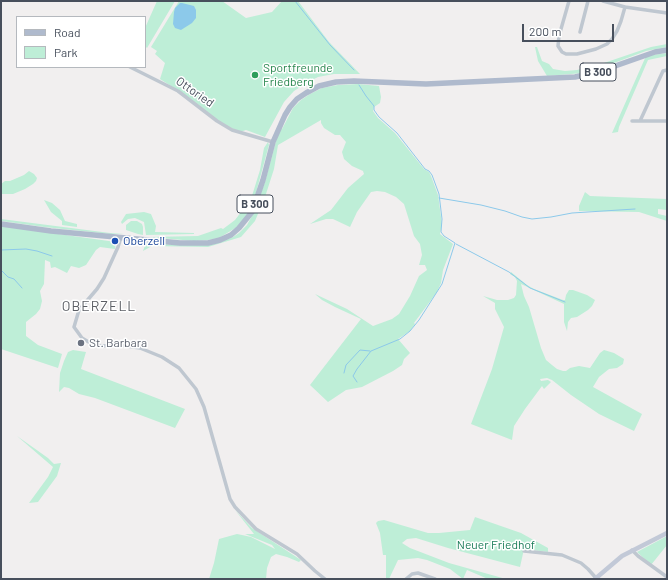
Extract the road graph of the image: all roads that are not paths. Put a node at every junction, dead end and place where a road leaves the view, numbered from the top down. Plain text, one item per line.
1 (569, 1) edge
2 (588, 1) edge
3 (603, 1) edge
4 (623, 1) edge
5 (623, 6) junction
6 (667, 13) edge
7 (580, 32) dead end
8 (667, 50) edge
9 (132, 68) edge
10 (667, 70) edge
11 (632, 121) dead end
12 (640, 121) junction
13 (667, 121) edge
14 (273, 142) junction
15 (1, 224) edge
16 (121, 237) junction
17 (667, 532) edge
18 (524, 550) dead end
19 (632, 550) junction
20 (667, 577) edge
21 (597, 578) edge
22 (325, 579) edge
23 (406, 579) edge
24 (435, 579) edge

1 - 5 street
2 - 7 street
3 - 5 street
4 - 5 street
5 - 6 street
8 - 14 main road, B 300
9 - 14 street, Ottoried
10 - 12 street
11 - 12 street
12 - 13 street
14 - 16 main road, B 300
15 - 16 main road, B 300
16 - 22 street
17 - 19 main road
18 - 21 street
19 - 20 street
19 - 21 main road
23 - 24 street

